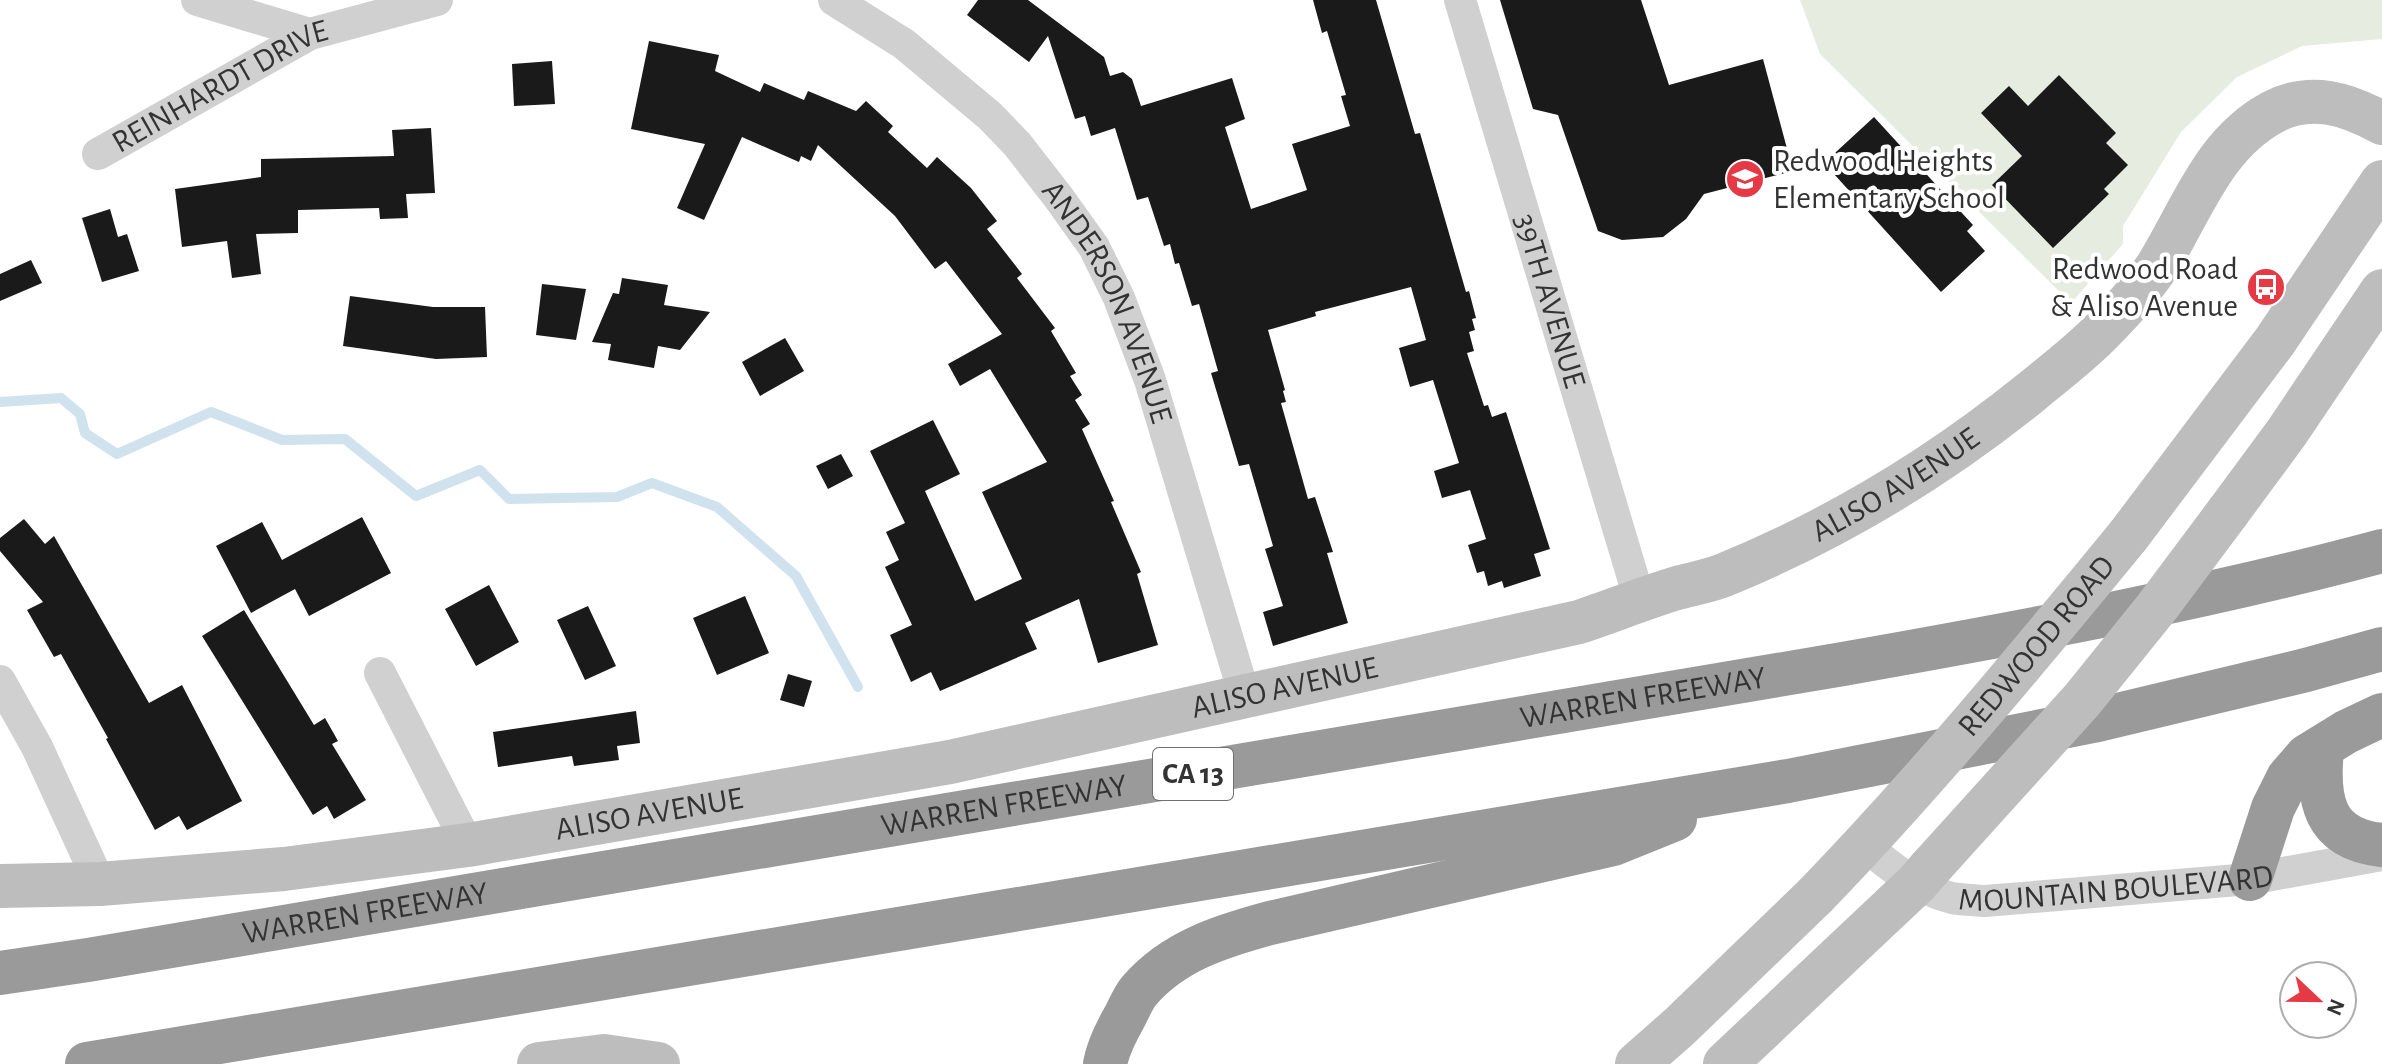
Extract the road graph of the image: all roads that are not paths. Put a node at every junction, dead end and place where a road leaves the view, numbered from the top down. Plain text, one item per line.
1 (197, 0) edge
2 (437, 0) edge
3 (834, 0) edge
4 (1460, 0) edge
5 (310, 34) junction
6 (2382, 123) edge
7 (98, 154) dead end
8 (2382, 182) edge
9 (2382, 291) edge
10 (2382, 551) edge
11 (1640, 601) junction
12 (2382, 649) edge
13 (380, 673) dead end
14 (0, 681) edge
15 (1245, 697) junction
16 (2382, 715) edge
17 (2322, 749) junction
18 (1788, 781) junction
19 (468, 845) junction
20 (1864, 845) junction
21 (2382, 845) edge
22 (2382, 855) edge
23 (1915, 875) junction
24 (2250, 879) junction
25 (100, 884) junction
26 (0, 886) edge
27 (0, 973) edge
28 (87, 1064) edge
29 (539, 1064) edge
30 (658, 1064) edge
31 (1105, 1064) edge
32 (1637, 1064) edge
33 (1725, 1064) edge

1 - 5 street
2 - 5 street, REINHARDT DRIVE
3 - 15 street, ANDERSON AVENUE
4 - 11 street, 39TH AVENUE
5 - 7 street, REINHARDT DRIVE
6 - 11 main road, ALISO AVENUE
8 - 20 main road, REDWOOD ROAD, bridge
9 - 23 main road, REDWOOD ROAD, bridge
10 - 27 highway, WARREN FREEWAY / CA 13
11 - 15 main road, ALISO AVENUE
12 - 18 highway
13 - 19 street
14 - 25 street
15 - 19 main road, ALISO AVENUE
16 - 17 highway
17 - 21 highway
17 - 24 highway
18 - 28 highway
18 - 31 highway
19 - 25 main road, ALISO AVENUE
20 - 23 street, MOUNTAIN BOULEVARD
20 - 32 main road, REDWOOD ROAD, bridge
22 - 24 street, MOUNTAIN BOULEVARD
23 - 24 street, MOUNTAIN BOULEVARD
23 - 33 main road, REDWOOD ROAD
25 - 26 main road, ALISO AVENUE
29 - 30 main road

